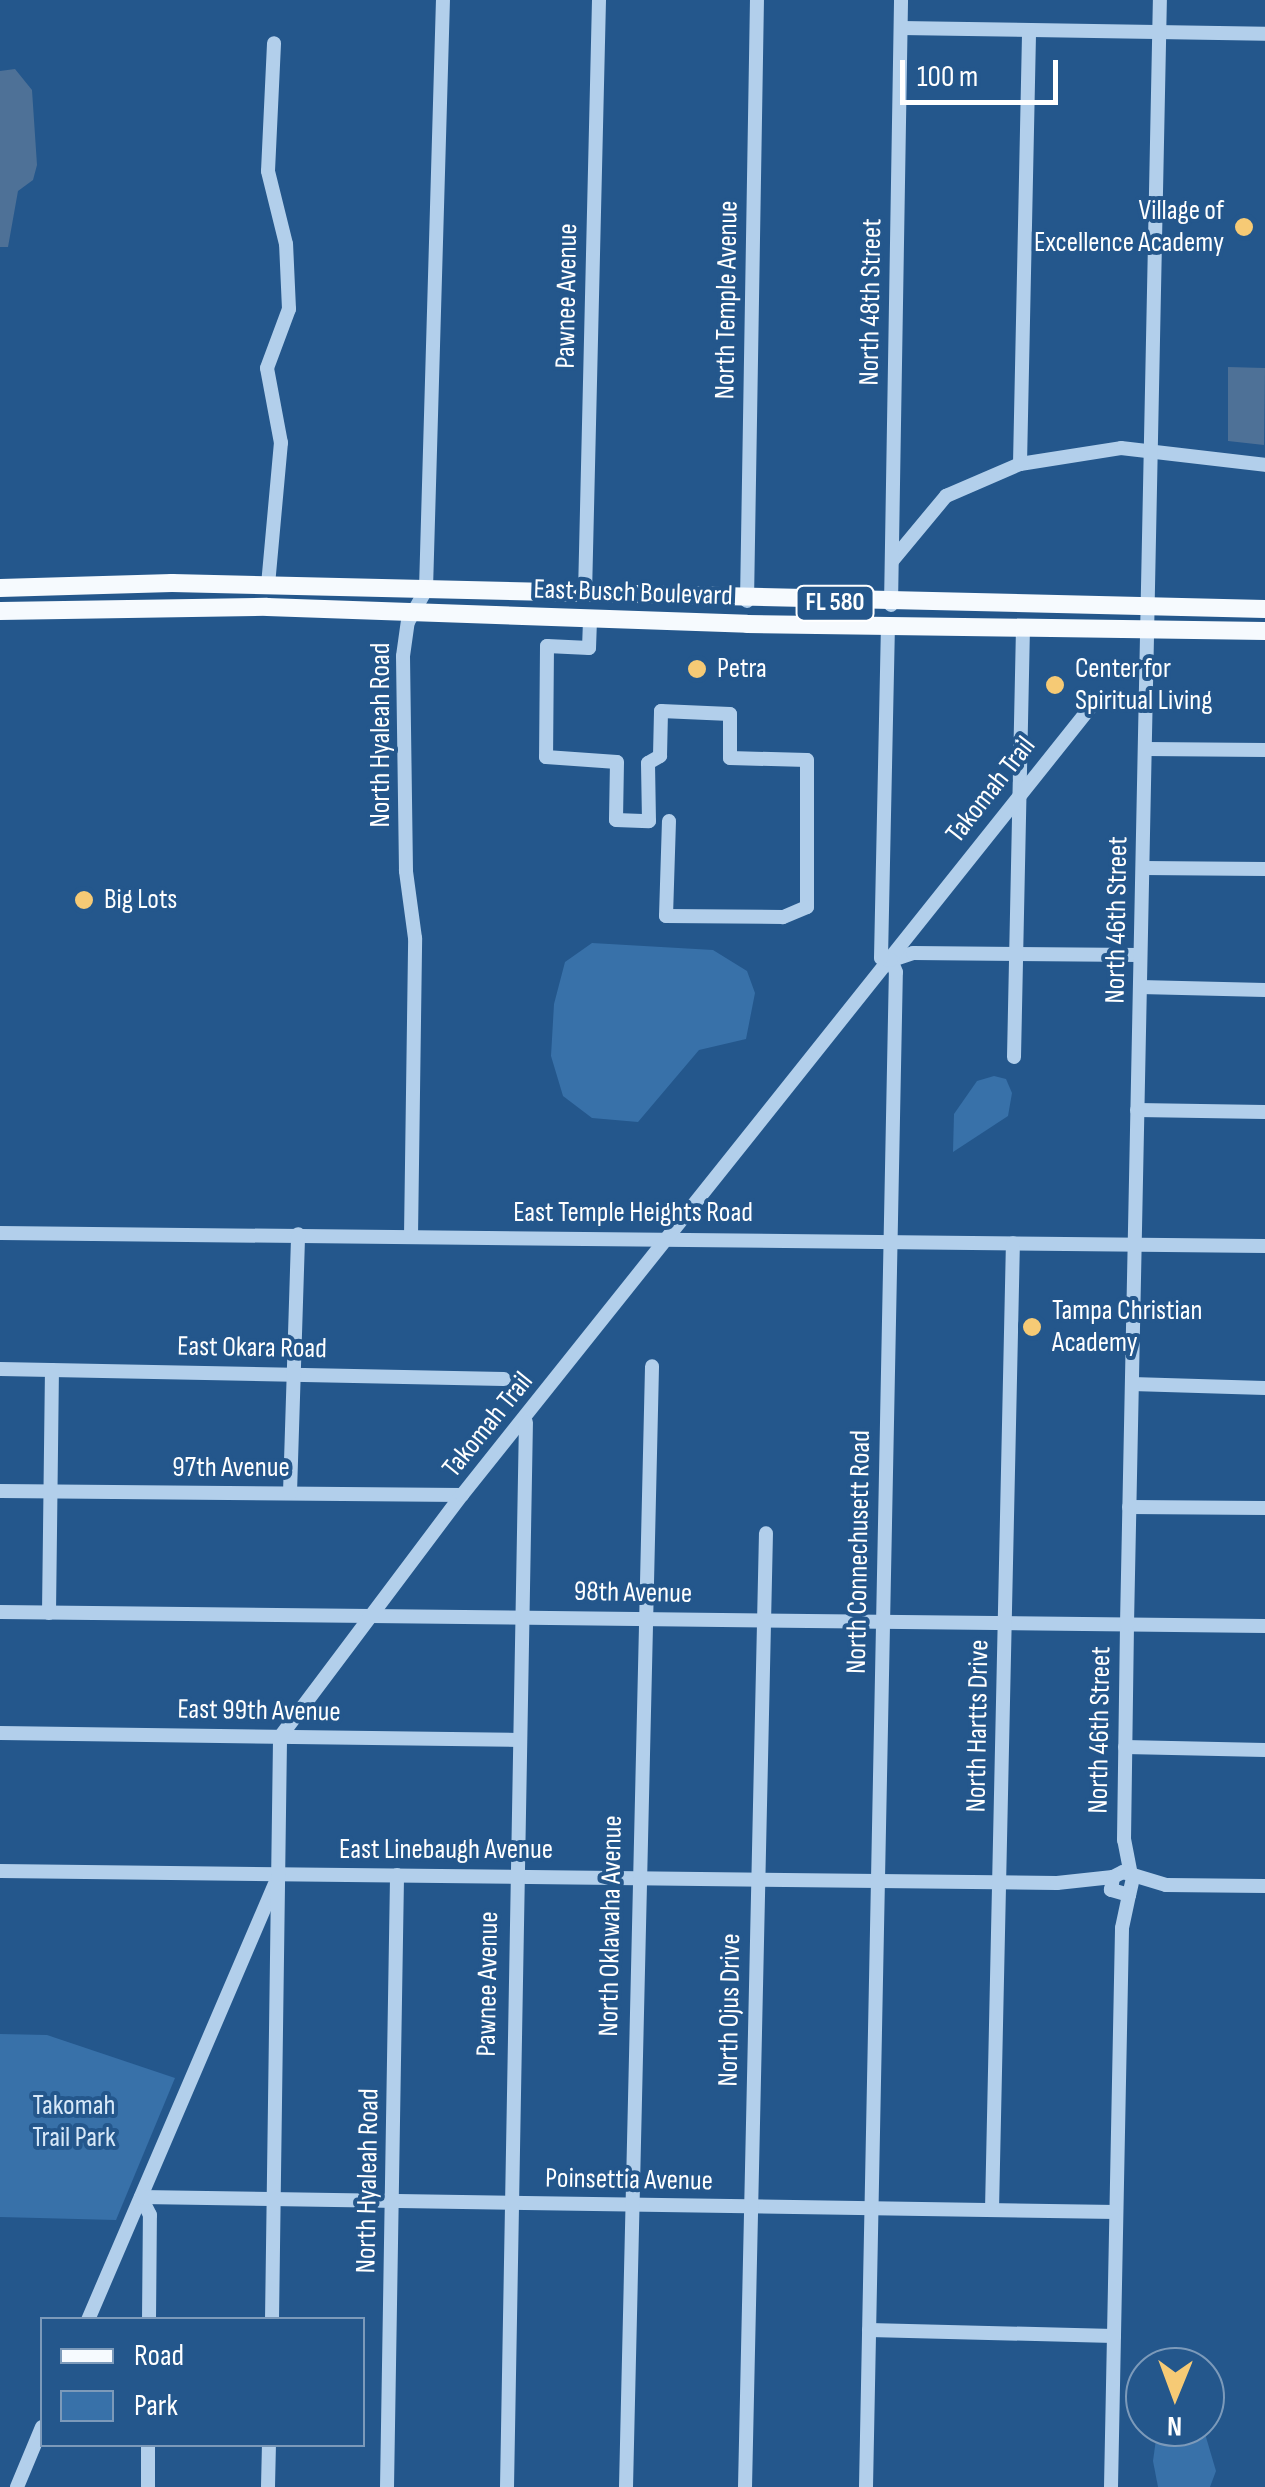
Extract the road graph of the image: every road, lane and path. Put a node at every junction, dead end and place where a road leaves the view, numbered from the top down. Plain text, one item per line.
1 (443, 0) edge
2 (599, 0) edge
3 (758, 0) edge
4 (901, 0) edge
5 (1160, 0) edge
6 (901, 28) junction
7 (1030, 30) junction
8 (1159, 32) junction
9 (1265, 34) edge
10 (274, 43) dead end
11 (1152, 451) junction
12 (1020, 464) junction
13 (1265, 466) edge
14 (892, 562) junction
15 (172, 583) junction
16 (268, 585) junction
17 (0, 588) edge
18 (426, 589) junction
19 (585, 594) junction
20 (747, 601) junction
21 (868, 604) junction
22 (892, 604) junction
23 (70, 606) junction
24 (995, 606) junction
25 (1148, 607) junction
26 (1265, 610) edge
27 (0, 611) edge
28 (412, 612) junction
29 (599, 620) junction
30 (748, 624) junction
31 (888, 627) junction
32 (1023, 627) junction
33 (1148, 628) junction
34 (1265, 632) edge
35 (1147, 704) junction
36 (1146, 748) junction
37 (1265, 750) edge
38 (1020, 790) junction
39 (669, 821) dead end
40 (1143, 868) junction
41 (1265, 870) edge
42 (1018, 953) junction
43 (1140, 955) junction
44 (891, 960) junction
45 (1140, 987) junction
46 (1265, 990) edge
47 (1014, 1057) dead end
48 (1137, 1110) junction
49 (1265, 1112) edge
50 (0, 1233) edge
51 (298, 1234) junction
52 (411, 1236) junction
53 (666, 1238) junction
54 (890, 1241) junction
55 (1014, 1243) junction
56 (1135, 1244) junction
57 (1265, 1246) edge
58 (652, 1366) dead end
59 (0, 1370) edge
60 (52, 1370) junction
61 (291, 1374) junction
62 (504, 1379) dead end
63 (1132, 1384) junction
64 (1265, 1388) edge
65 (526, 1421) junction
66 (0, 1491) edge
67 (49, 1492) junction
68 (290, 1493) junction
69 (462, 1496) junction
70 (1130, 1507) junction
71 (1265, 1508) edge
72 (766, 1533) dead end
73 (0, 1612) edge
74 (49, 1613) junction
75 (370, 1615) junction
76 (522, 1615) junction
77 (642, 1618) junction
78 (761, 1620) junction
79 (882, 1620) junction
80 (1006, 1622) junction
81 (1126, 1624) junction
82 (1265, 1626) edge
83 (0, 1733) edge
84 (280, 1737) junction
85 (518, 1740) junction
86 (1125, 1747) junction
87 (1265, 1750) edge
88 (0, 1871) edge
89 (279, 1874) junction
90 (516, 1874) junction
91 (397, 1875) junction
92 (638, 1876) junction
93 (758, 1878) junction
94 (878, 1881) junction
95 (1000, 1882) junction
96 (1123, 1885) junction
97 (1265, 1886) edge
98 (141, 2196) junction
99 (274, 2200) junction
100 (394, 2202) junction
101 (511, 2203) junction
102 (631, 2205) junction
103 (751, 2206) junction
104 (872, 2209) junction
105 (992, 2210) junction
106 (1116, 2212) junction
107 (89, 2317) edge
108 (149, 2317) edge
109 (272, 2317) edge
110 (869, 2330) junction
111 (1114, 2336) junction
112 (40, 2432) edge
113 (148, 2447) edge
114 (269, 2447) edge
115 (17, 2487) edge
116 (148, 2487) edge
117 (268, 2487) edge
118 (387, 2487) edge
119 (507, 2487) edge
120 (626, 2487) edge
121 (746, 2487) edge
122 (866, 2487) edge
123 (1111, 2487) edge

1 - 18 street, North Hyaleah Road
2 - 19 street, Pawnee Avenue
3 - 20 street, North Temple Avenue
4 - 6 street, North 48th Street
5 - 8 street, North 46th Street
6 - 7 street
6 - 14 street, North 48th Street
7 - 8 street
7 - 12 street
8 - 9 street
8 - 11 street, North 46th Street
10 - 16 street
11 - 12 street
11 - 13 street
11 - 25 street, North 46th Street
12 - 14 street
14 - 22 street, North 48th Street
15 - 16 main road, East Busch Boulevard / FL 580
15 - 17 main road, East Busch Boulevard / FL 580
15 - 23 main road
16 - 18 main road, East Busch Boulevard / FL 580
18 - 19 main road, East Busch Boulevard / FL 580
18 - 28 street, North Hyaleah Road
19 - 20 main road, East Busch Boulevard / FL 580
20 - 21 main road, East Busch Boulevard / FL 580
20 - 29 main road
21 - 22 main road, East Busch Boulevard / FL 580
21 - 30 main road
22 - 24 main road, East Busch Boulevard / FL 580
23 - 27 main road, East Busch Boulevard / FL 580
23 - 28 main road, East Busch Boulevard / FL 580
24 - 25 main road, East Busch Boulevard / FL 580
24 - 31 main road
25 - 26 main road, East Busch Boulevard / FL 580
25 - 33 street, North 46th Street
28 - 29 main road, East Busch Boulevard / FL 580
28 - 52 street, North Hyaleah Road
29 - 30 main road, East Busch Boulevard / FL 580
29 - 39 street
30 - 31 main road, East Busch Boulevard / FL 580
31 - 32 main road, East Busch Boulevard / FL 580
31 - 44 street, North Connechusett Road
32 - 33 main road, East Busch Boulevard / FL 580
32 - 38 street
33 - 34 main road, East Busch Boulevard / FL 580
33 - 35 street, North 46th Street
35 - 36 street, North 46th Street
35 - 38 street, Takomah Trail
36 - 37 street
36 - 40 street, North 46th Street
38 - 42 street
38 - 44 street, Takomah Trail
40 - 41 street
40 - 43 street, North 46th Street
42 - 43 street
42 - 44 street
42 - 47 street
43 - 45 street, North 46th Street
44 - 53 street, Takomah Trail
44 - 54 street, North Connechusett Road
45 - 46 street
45 - 48 street, North 46th Street
48 - 49 street
48 - 56 street, North 46th Street
50 - 51 street, East Temple Heights Road
51 - 52 street, East Temple Heights Road
51 - 61 street
52 - 53 street, East Temple Heights Road
53 - 54 street, East Temple Heights Road
53 - 65 street, Takomah Trail
54 - 55 street, East Temple Heights Road
54 - 79 street, North Connechusett Road
55 - 56 street, East Temple Heights Road
55 - 80 street, North Hartts Drive
56 - 57 street, East Temple Heights Road
56 - 63 street, North 46th Street
58 - 77 street, North Oklawaha Avenue
59 - 60 street, East Okara Road
60 - 61 street, East Okara Road
60 - 67 street
61 - 62 street, East Okara Road
61 - 68 street
63 - 64 street
63 - 70 street, North 46th Street
65 - 69 street, Takomah Trail
65 - 76 street, Pawnee Avenue
66 - 67 street, 97th Avenue
67 - 68 street, 97th Avenue
67 - 74 street
68 - 69 street, 97th Avenue
69 - 75 street, Takomah Trail
70 - 71 street
70 - 81 street, North 46th Street
72 - 78 street, North Ojus Drive
73 - 74 street, 98th Avenue
74 - 75 street, 98th Avenue
75 - 76 street, 98th Avenue
75 - 84 street, Takomah Trail
76 - 77 street, 98th Avenue
76 - 85 street, Pawnee Avenue
77 - 78 street, 98th Avenue
77 - 92 street, North Oklawaha Avenue
78 - 79 street, 98th Avenue
78 - 93 street, North Ojus Drive
79 - 80 street, 98th Avenue
79 - 94 street, North Connechusett Road
80 - 81 street, 98th Avenue
80 - 95 street, North Hartts Drive
81 - 82 street, 98th Avenue
81 - 86 street, North 46th Street
83 - 84 street, East 99th Avenue
84 - 85 street, East 99th Avenue
84 - 89 street
85 - 90 street, Pawnee Avenue
86 - 87 street
86 - 96 street, North 46th Street
88 - 89 street, East Linebaugh Avenue
89 - 91 street, East Linebaugh Avenue
89 - 98 street
89 - 99 street
90 - 91 street, East Linebaugh Avenue
90 - 92 street, East Linebaugh Avenue
90 - 101 street, Pawnee Avenue
91 - 100 street, North Hyaleah Road
92 - 93 street, East Linebaugh Avenue
92 - 102 street, North Oklawaha Avenue
93 - 94 street, East Linebaugh Avenue
93 - 103 street, North Ojus Drive
94 - 95 street, East Linebaugh Avenue
94 - 104 street, North Connechusett Road
95 - 96 street, East Linebaugh Avenue
95 - 105 street, North Hartts Drive
96 - 97 street, East Linebaugh Avenue
96 - 106 street, North 46th Street
98 - 99 street, Poinsettia Avenue
98 - 107 street
98 - 108 street
99 - 100 street, Poinsettia Avenue
99 - 109 street
100 - 101 street, Poinsettia Avenue
100 - 118 street, North Hyaleah Road
101 - 102 street, Poinsettia Avenue
101 - 119 street, Pawnee Avenue
102 - 103 street, Poinsettia Avenue
102 - 120 street, North Oklawaha Avenue
103 - 104 street, Poinsettia Avenue
103 - 121 street, North Ojus Drive
104 - 105 street, Poinsettia Avenue
104 - 110 street, North Connechusett Road
105 - 106 street, Poinsettia Avenue
106 - 111 street, North 46th Street
110 - 111 street
110 - 122 street, North Connechusett Road
111 - 123 street, North 46th Street
112 - 115 street
113 - 116 street
114 - 117 street

